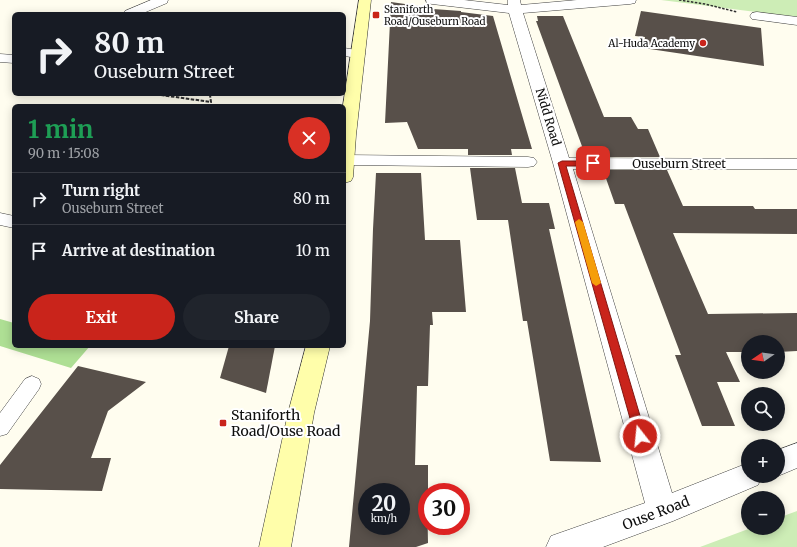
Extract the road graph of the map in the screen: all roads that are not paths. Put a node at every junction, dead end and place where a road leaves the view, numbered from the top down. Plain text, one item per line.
1 (162, 0) edge
2 (365, 0) edge
3 (432, 0) edge
4 (630, 0) edge
5 (515, 5) edge
6 (135, 12) edge
7 (757, 16) road end
8 (797, 21) edge
9 (351, 53) edge
10 (0, 58) edge
11 (12, 59) edge
12 (346, 135) edge
13 (528, 162) dead end
14 (562, 163) junction
15 (797, 164) edge
16 (346, 168) edge
17 (0, 219) edge
18 (12, 222) edge
19 (317, 348) edge
20 (32, 384) dead end
21 (0, 428) edge
22 (797, 455) edge
23 (785, 460) edge
24 (741, 479) edge
25 (662, 511) junction
26 (275, 547) edge
27 (562, 547) edge

1 - 6 street
2 - 9 main road
3 - 5 street
4 - 5 street
5 - 14 street, Nidd Road
7 - 8 street
9 - 12 main road
10 - 11 street
13 - 16 street
14 - 15 street, Ouseburn Street
14 - 25 street, Nidd Road
17 - 18 street
19 - 26 main road
20 - 21 lane
22 - 23 street
24 - 25 street, Ouse Road
25 - 27 street, Ouse Road

